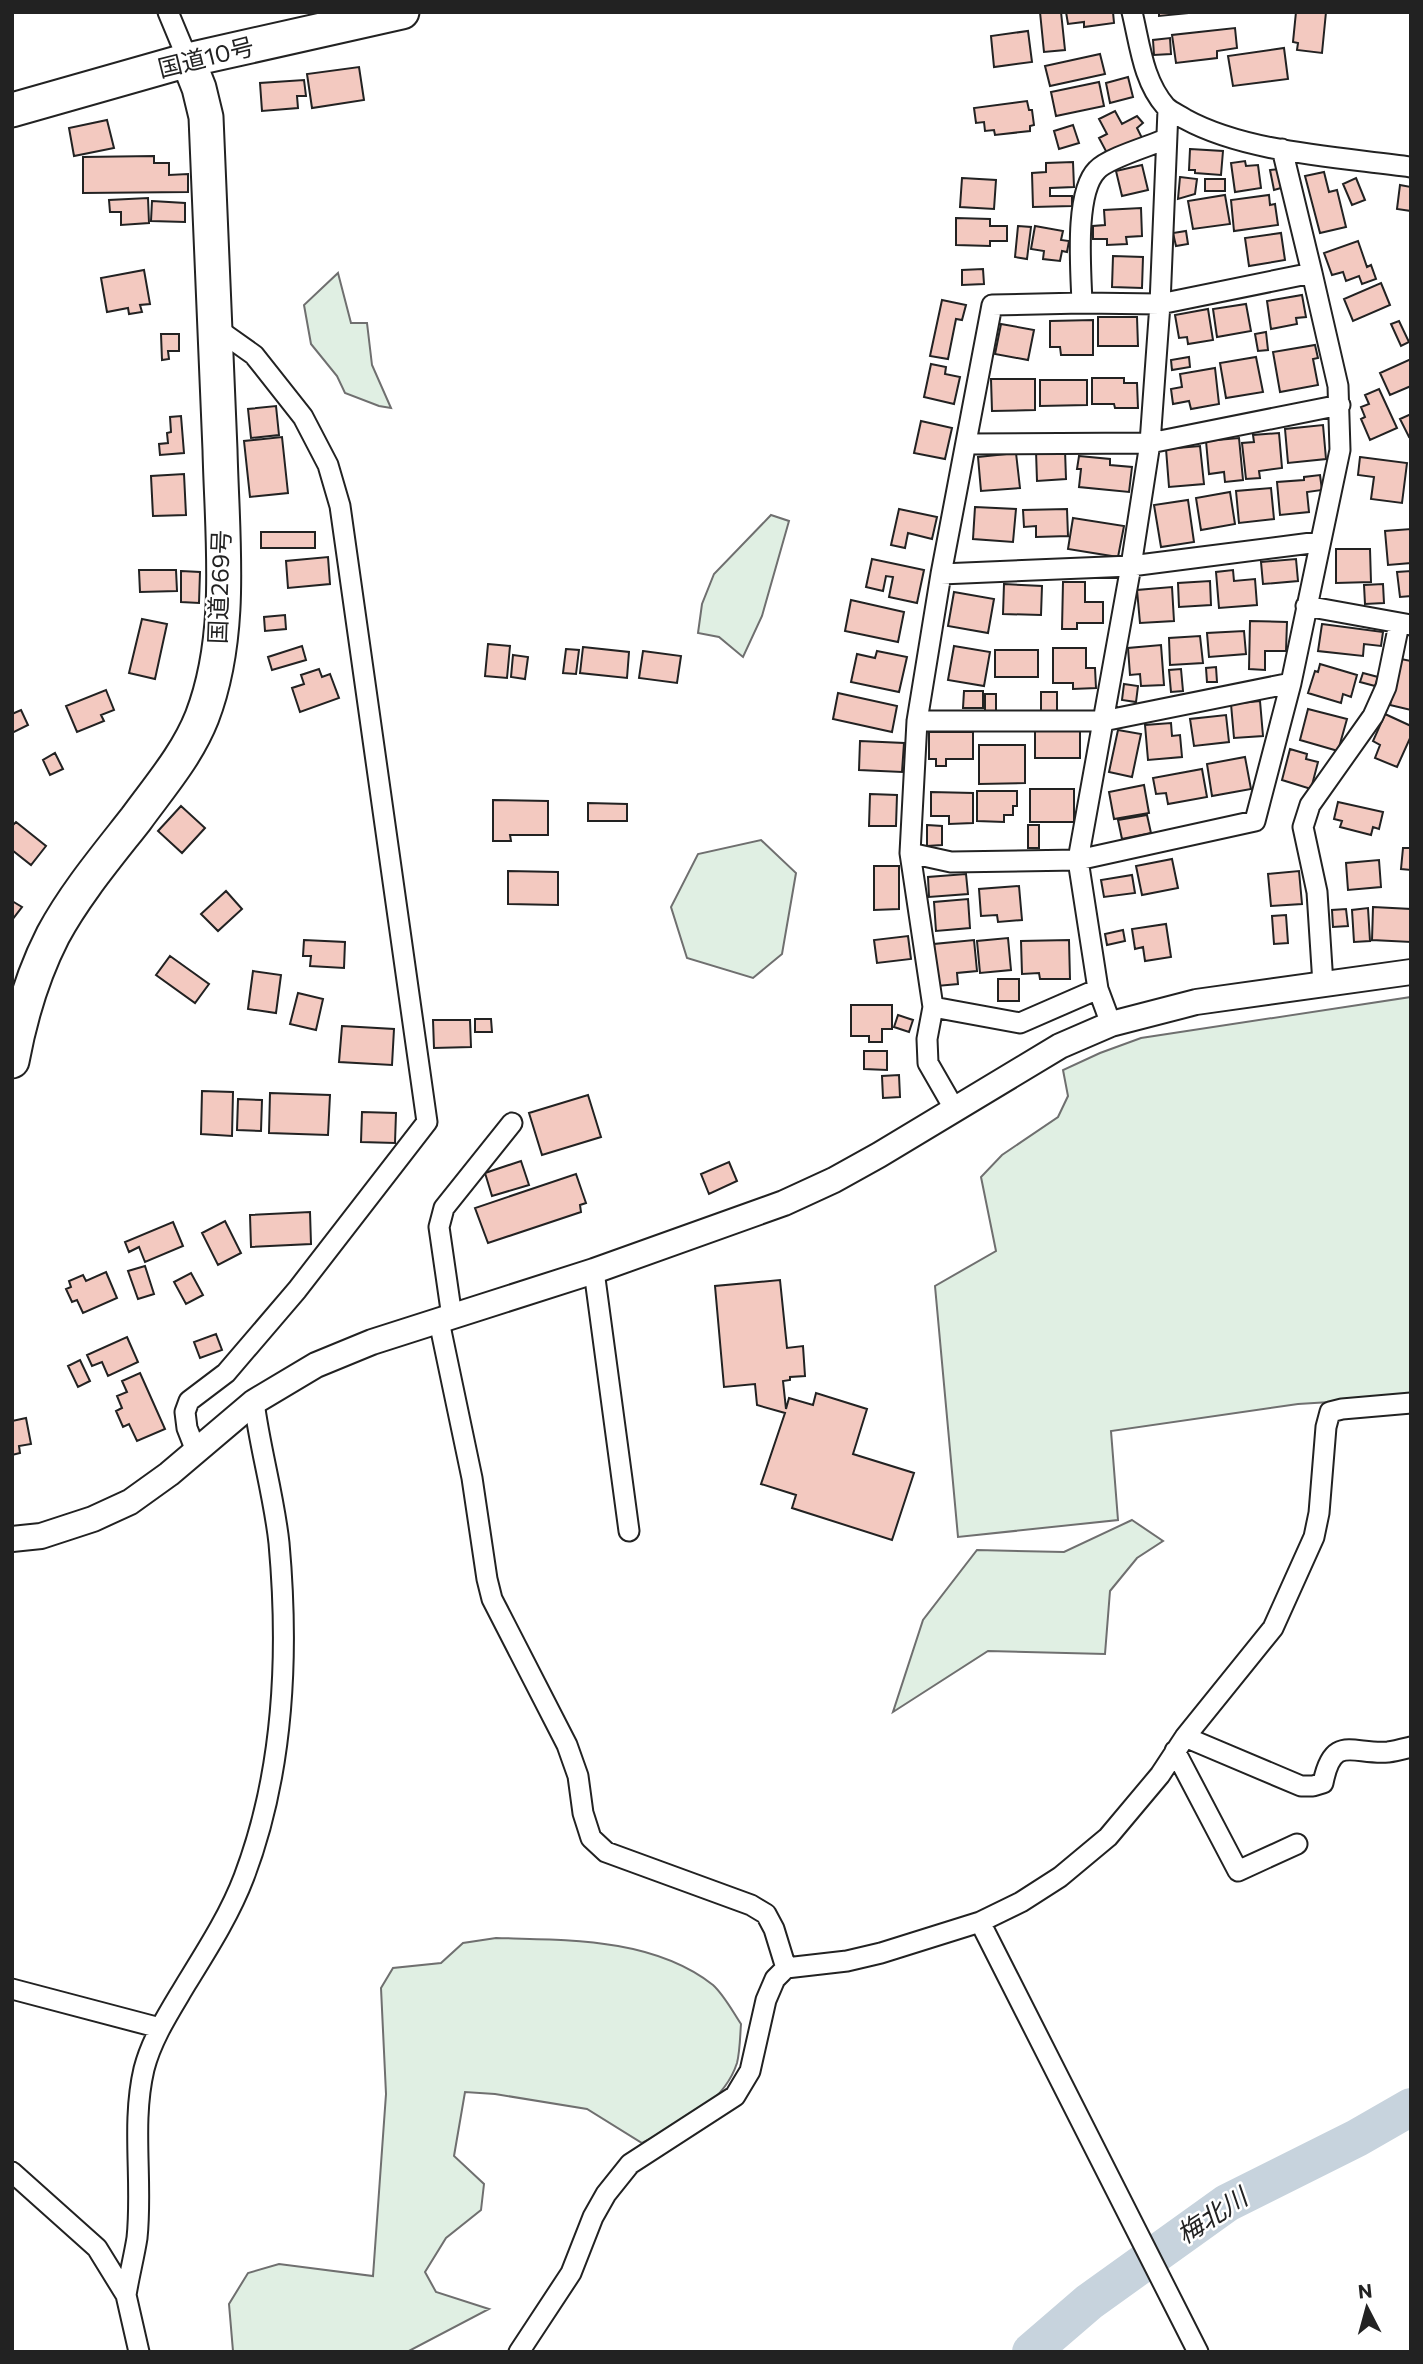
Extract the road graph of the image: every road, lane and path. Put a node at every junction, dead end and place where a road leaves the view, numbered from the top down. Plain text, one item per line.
1 (168, 12) edge
2 (402, 12) edge
3 (1132, 12) edge
4 (188, 60) junction
5 (21, 108) edge
6 (1168, 110) junction
7 (1166, 139) junction
8 (1282, 149) junction
9 (1411, 167) edge
10 (1312, 273) junction
11 (1082, 303) junction
12 (1160, 304) junction
13 (216, 328) junction
14 (1340, 405) junction
15 (1150, 443) junction
16 (967, 444) junction
17 (1319, 542) junction
18 (1131, 566) junction
19 (941, 574) junction
20 (1306, 606) junction
21 (1405, 625) edge
22 (1291, 683) junction
23 (917, 721) junction
24 (1103, 721) junction
25 (910, 853) junction
26 (1078, 860) junction
27 (1411, 972) edge
28 (1323, 984) junction
29 (1098, 989) junction
30 (19, 1004) edge
31 (933, 1007) junction
32 (1111, 1024) junction
33 (12, 1061) edge
34 (955, 1110) junction
35 (512, 1123) dead end
36 (594, 1271) junction
37 (446, 1319) junction
38 (254, 1402) junction
39 (1411, 1403) edge
40 (197, 1451) junction
41 (629, 1531) dead end
42 (12, 1539) edge
43 (1180, 1744) junction
44 (1411, 1747) edge
45 (1297, 1844) dead end
46 (980, 1922) junction
47 (786, 1968) junction
48 (12, 1989) edge
49 (160, 2028) junction
50 (12, 2172) edge
51 (126, 2295) junction
52 (139, 2352) edge
53 (519, 2352) edge
54 (1198, 2352) edge

1 - 4 street
2 - 4 highway, 国道10号
3 - 6 street
4 - 5 highway, 国道10号
4 - 13 highway, 国道269号
6 - 7 street
6 - 8 street
7 - 11 street
7 - 12 street
8 - 9 street
8 - 10 street
10 - 12 street
10 - 14 street
11 - 12 street
11 - 16 street
12 - 15 street
13 - 30 highway, 国道269号
13 - 40 street
14 - 15 street
14 - 17 street
15 - 16 street
15 - 18 street
16 - 19 street
17 - 18 street
17 - 20 street
18 - 19 street
18 - 24 street
19 - 23 street
20 - 21 street
20 - 22 street
21 - 28 street
22 - 24 street
22 - 26 street
23 - 24 street
23 - 25 street
24 - 26 street
25 - 26 street
25 - 31 street
26 - 29 street
27 - 28 street
28 - 32 street
29 - 31 street
29 - 32 street
30 - 33 highway, 国道269号
31 - 34 street
32 - 34 street
34 - 36 street
35 - 37 street
36 - 37 street
36 - 41 street
37 - 38 street
37 - 47 street
38 - 40 street
38 - 49 street
39 - 43 street
40 - 42 street
43 - 44 street
43 - 45 street
43 - 46 street
46 - 47 street
46 - 54 street
47 - 53 street
48 - 49 street
49 - 51 street
50 - 51 street
51 - 52 street

